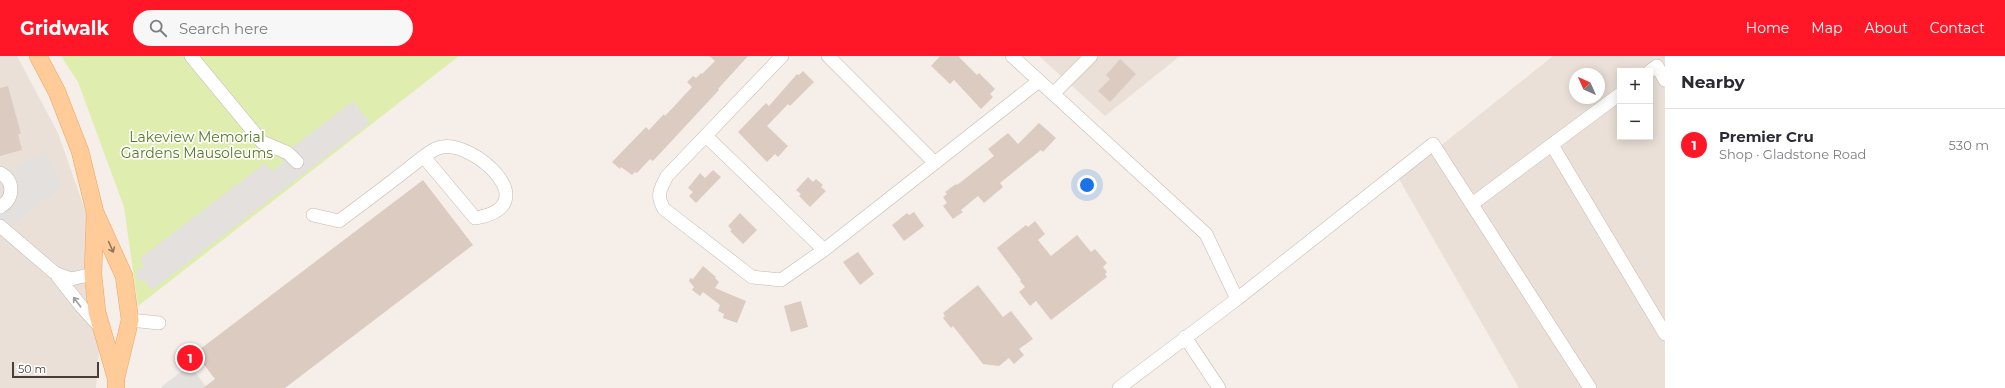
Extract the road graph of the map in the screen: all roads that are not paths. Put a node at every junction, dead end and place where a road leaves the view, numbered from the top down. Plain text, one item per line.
1 (38, 56) edge
2 (191, 56) edge
3 (782, 56) edge
4 (828, 56) edge
5 (1012, 56) edge
6 (1091, 56) edge
7 (1653, 69) edge
8 (1665, 80) edge
9 (1039, 81) junction
10 (1054, 94) junction
11 (1617, 96) edge
12 (706, 136) junction
13 (1552, 145) junction
14 (424, 157) junction
15 (297, 162) dead end
16 (935, 163) junction
17 (0, 174) edge
18 (1472, 204) junction
19 (0, 207) edge
20 (95, 212) junction
21 (313, 215) dead end
22 (0, 226) edge
23 (824, 250) junction
24 (56, 272) junction
25 (93, 274) junction
26 (124, 276) junction
27 (1237, 299) junction
28 (130, 320) junction
29 (159, 323) dead end
30 (102, 328) junction
31 (1665, 334) edge
32 (1185, 337) junction
33 (116, 383) edge
34 (1120, 388) edge
35 (1219, 388) edge
36 (1590, 388) edge

1 - 20 main road
2 - 15 street
3 - 12 street
4 - 16 street
5 - 9 street
6 - 10 street
7 - 8 street
9 - 10 street
9 - 16 street
10 - 27 street
11 - 13 street
12 - 23 street
12 - 23 street
13 - 18 street
13 - 31 street
14 - 14 street
14 - 21 street
16 - 23 street
17 - 19 street
18 - 27 street
18 - 36 street
20 - 25 main road
20 -> 26 main road
22 - 24 street
24 - 25 street
30 -> 24 street
25 - 26 main road
25 - 30 main road
26 - 28 main road
27 - 32 street
28 - 29 street
28 - 30 main road
28 - 33 main road
30 - 33 main road
32 - 34 street
32 - 35 street

